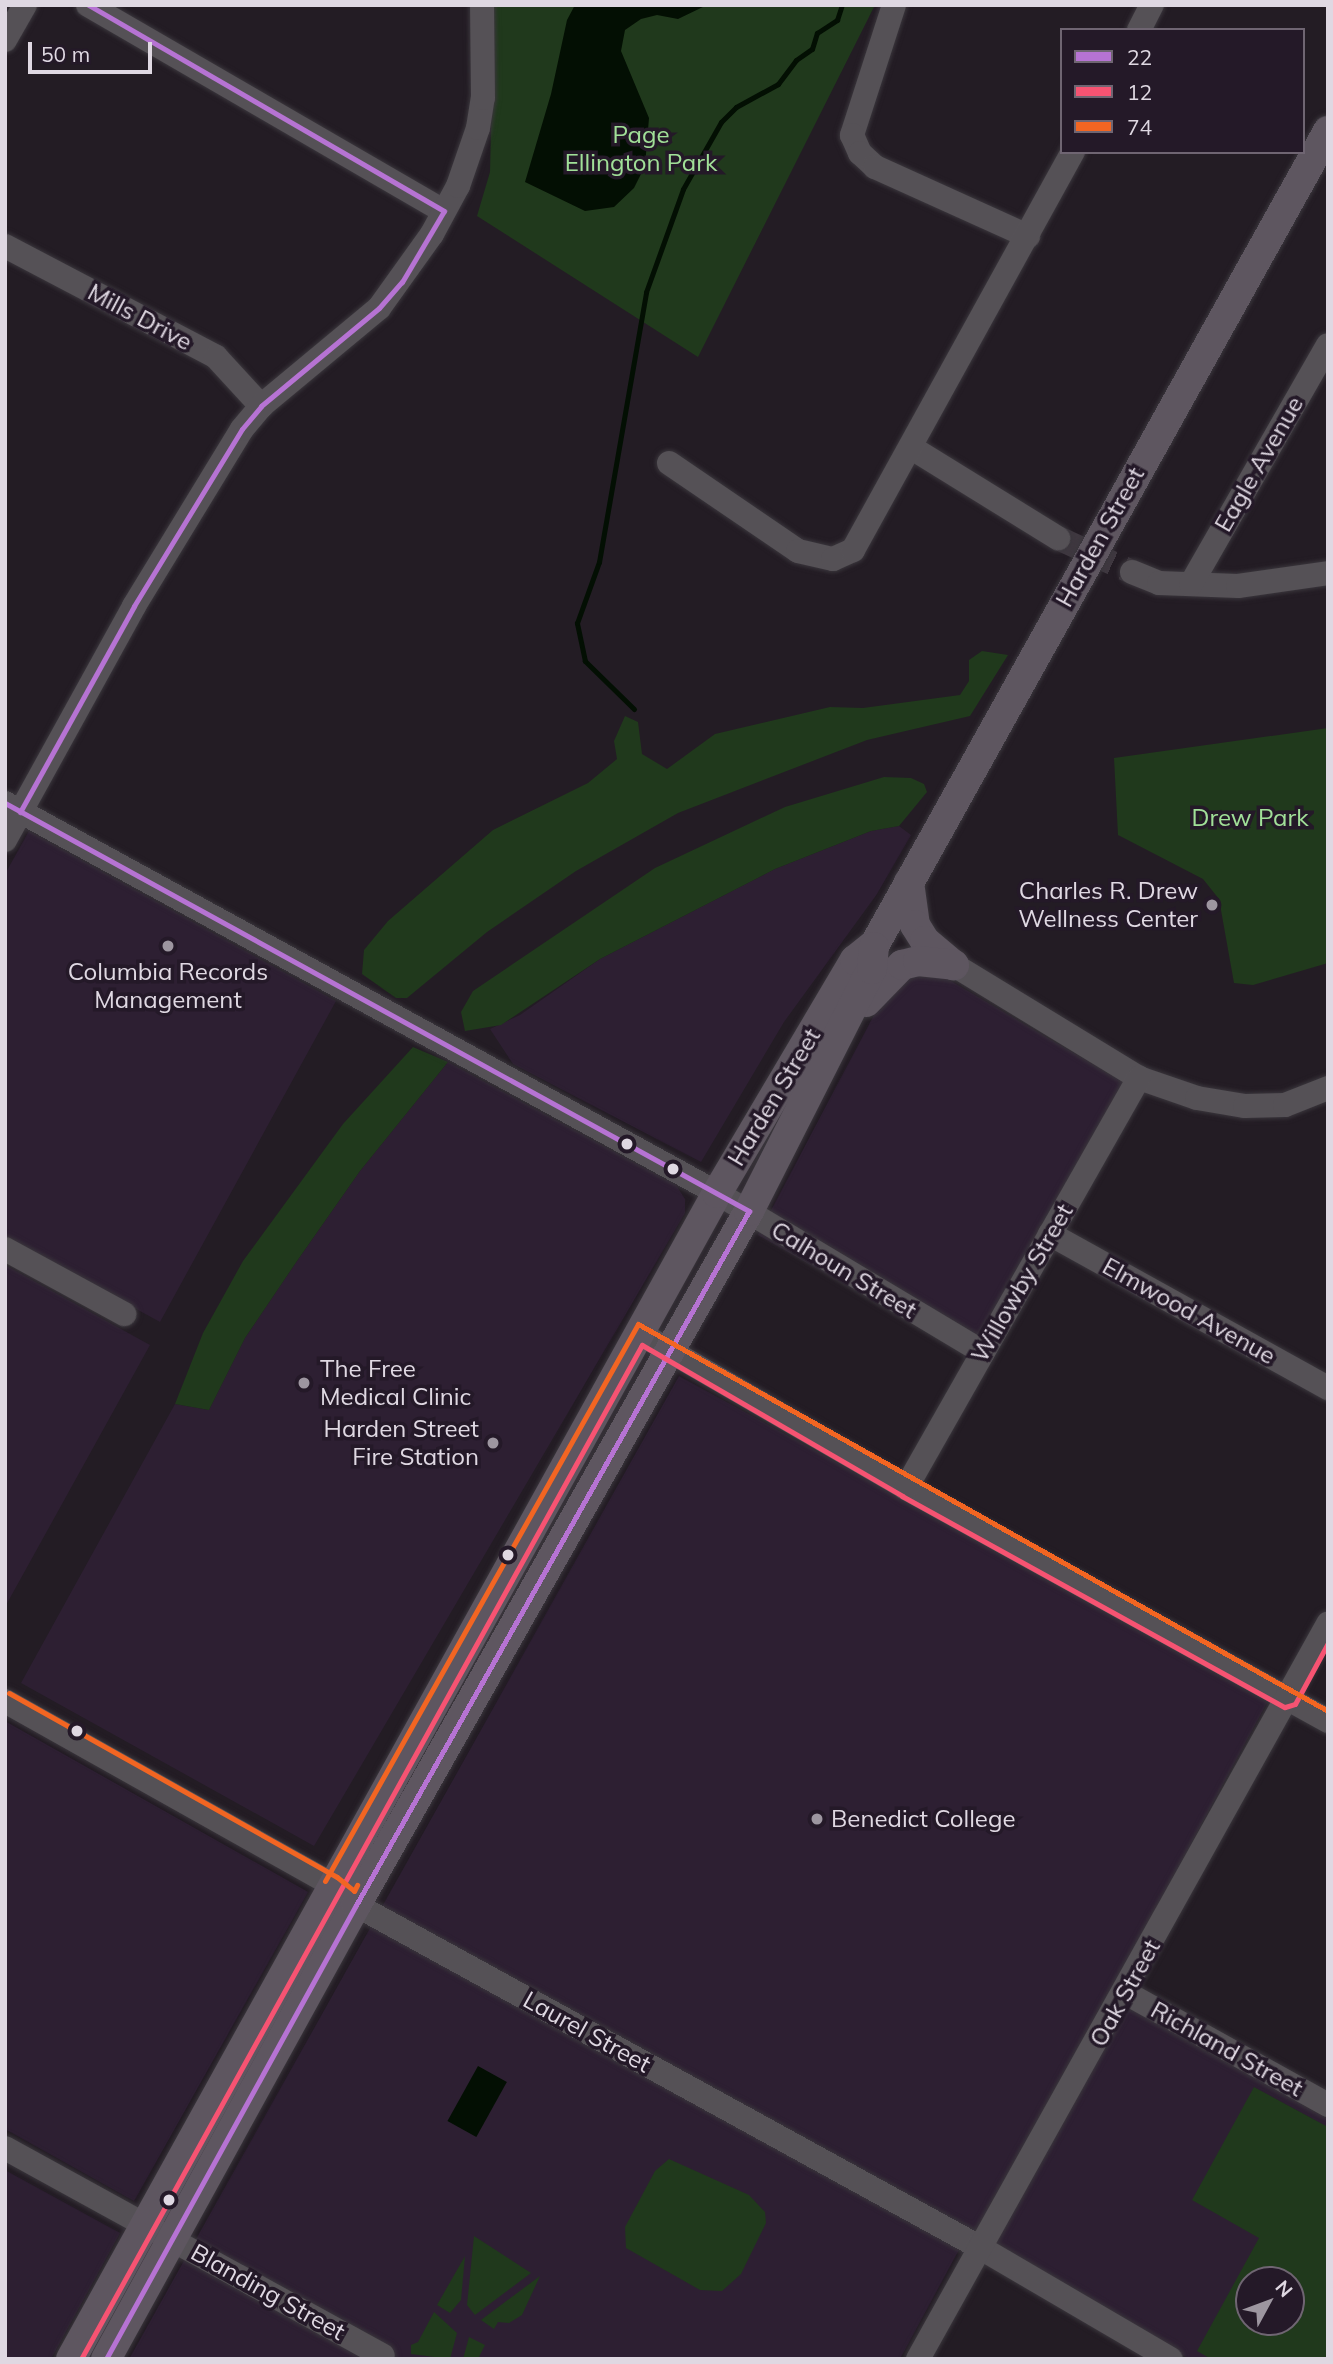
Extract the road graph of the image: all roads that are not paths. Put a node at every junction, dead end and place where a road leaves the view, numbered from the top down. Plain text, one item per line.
1 (88, 5) edge
2 (482, 5) edge
3 (894, 5) edge
4 (1152, 5) edge
5 (1140, 28) edge
6 (1328, 131) edge
7 (1072, 154) edge
8 (444, 211) junction
9 (1028, 236) junction
10 (5, 246) edge
11 (1328, 345) edge
12 (261, 406) junction
13 (912, 448) junction
14 (669, 463) dead end
15 (1058, 538) tunnel mouth
16 (1132, 572) tunnel mouth
17 (1328, 573) edge
18 (1191, 584) junction
19 (13, 808) edge
20 (5, 840) edge
21 (909, 882) junction
22 (875, 944) junction
23 (954, 965) junction
24 (836, 1041) junction
25 (1139, 1078) junction
26 (1328, 1088) edge
27 (718, 1193) junction
28 (749, 1211) junction
29 (1050, 1234) junction
30 (5, 1249) edge
31 (124, 1314) dead end
32 (639, 1333) junction
33 (983, 1352) junction
34 (671, 1353) junction
35 (1328, 1388) edge
36 (905, 1488) junction
37 (1328, 1625) edge
38 (1288, 1699) junction
39 (5, 1701) edge
40 (1328, 1721) edge
41 (333, 1885) junction
42 (356, 1905) junction
43 (1126, 1993) junction
44 (1328, 2105) edge
45 (5, 2148) edge
46 (145, 2225) junction
47 (171, 2239) junction
48 (979, 2247) junction
49 (383, 2356) dead end
50 (71, 2359) edge
51 (106, 2359) edge
52 (918, 2359) edge
53 (1171, 2359) edge

1 - 8 street
2 - 8 street
3 - 9 street
4 - 5 street
6 - 21 main road, Harden Street
7 - 9 street
8 - 12 street
9 - 13 street
10 - 12 street, Mills Drive
11 - 18 street, Eagle Avenue
12 - 19 street
13 - 14 street
13 - 15 street
16 - 18 street
17 - 18 street
19 - 20 street
19 - 27 street, Calhoun Street
21 - 22 main road, Harden Street
21 - 23 main road
22 - 24 main road, Harden Street
22 - 27 main road, Harden Street
23 - 24 main road
23 - 25 street
24 - 28 main road, Harden Street
25 - 26 street
25 - 29 street, Willowby Street
27 - 28 street, Calhoun Street
27 - 32 main road, Harden Street
28 - 33 street, Calhoun Street
28 - 34 main road, Harden Street
29 - 33 street, Willowby Street
29 - 35 street, Elmwood Avenue
30 - 31 street
32 - 34 street
32 - 41 main road, Harden Street
33 - 36 street, Willowby Street
34 - 36 street
34 - 42 main road, Harden Street
36 - 38 street
37 - 38 street, Oak Street
38 - 40 street
38 - 43 street, Oak Street
39 - 41 street, Laurel Street
41 - 42 street, Laurel Street
41 - 46 main road, Harden Street
42 - 47 main road, Harden Street
42 - 48 street, Laurel Street
43 - 44 street, Richland Street
43 - 48 street, Oak Street
45 - 46 street, Blanding Street
46 - 47 street, Blanding Street
46 - 50 main road, Harden Street
47 - 49 street, Blanding Street
47 - 51 main road, Harden Street
48 - 52 street, Oak Street
48 - 53 street, Laurel Street

